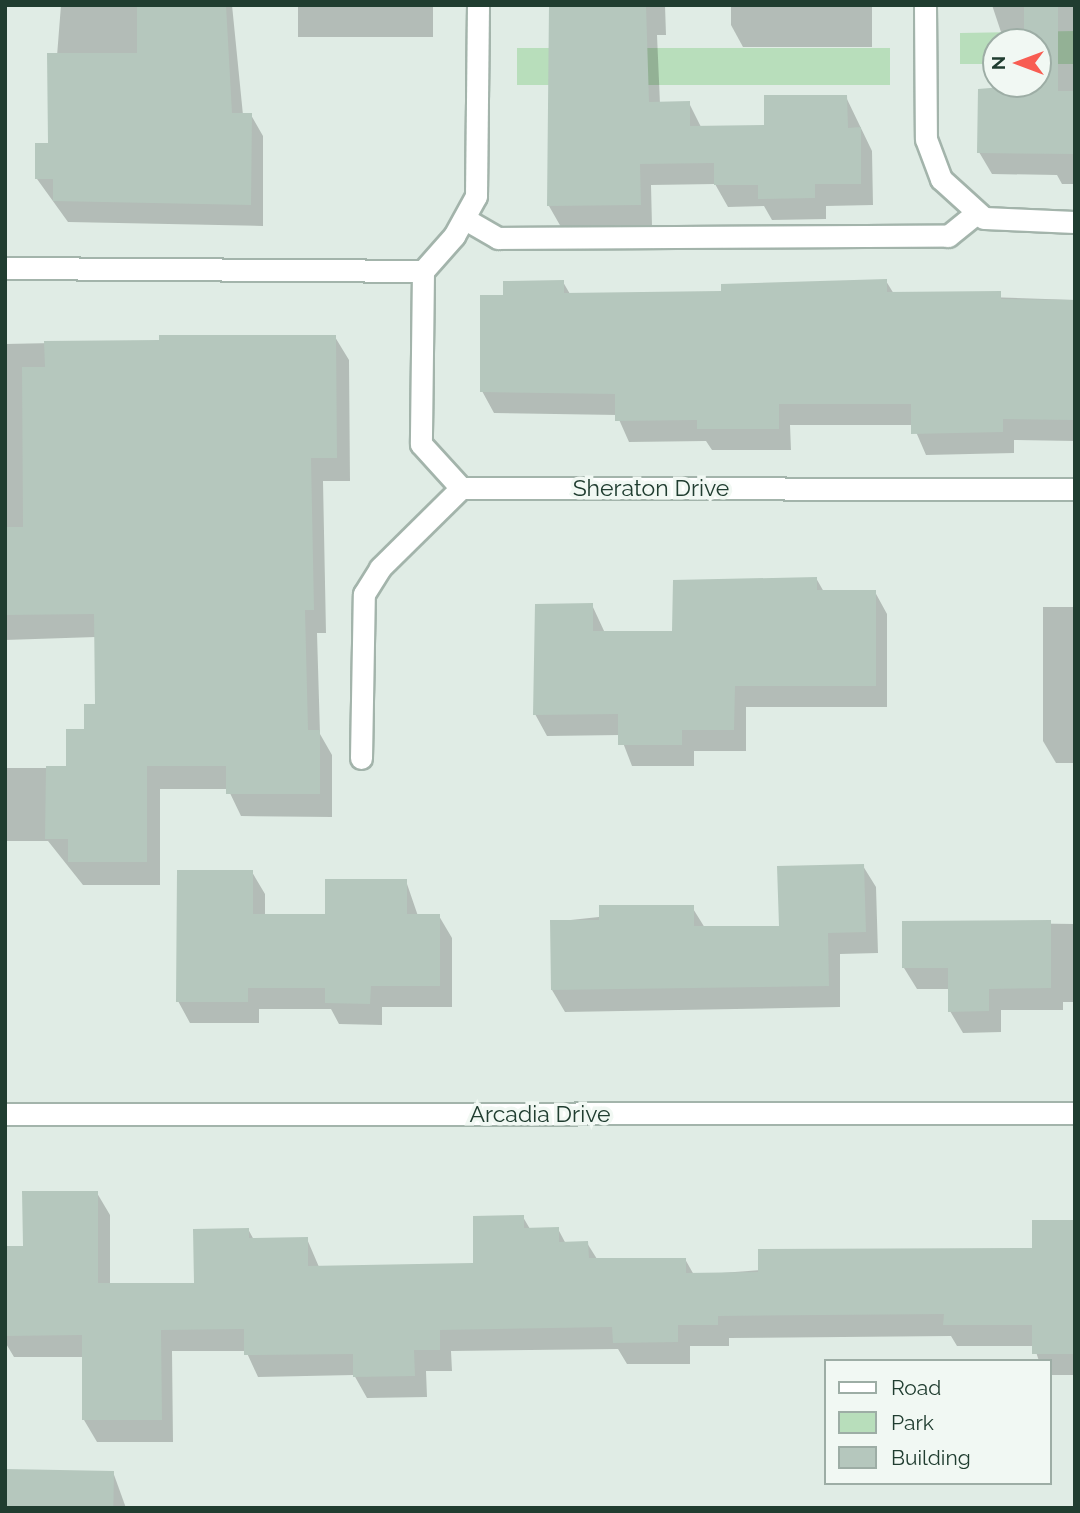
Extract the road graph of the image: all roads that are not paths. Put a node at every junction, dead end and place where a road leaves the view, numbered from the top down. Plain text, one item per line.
1 (478, 5) edge
2 (925, 5) edge
3 (976, 213) junction
4 (465, 219) junction
5 (1075, 222) edge
6 (5, 268) edge
7 (423, 271) junction
8 (460, 488) junction
9 (1075, 489) edge
10 (361, 758) dead end
11 (1075, 1113) edge
12 (5, 1114) edge

1 - 4 street
2 - 3 street
3 - 4 street
3 - 5 street
4 - 7 street
6 - 7 street
7 - 8 street
8 - 9 street, Sheraton Drive
8 - 10 street
11 - 12 street, Arcadia Drive

